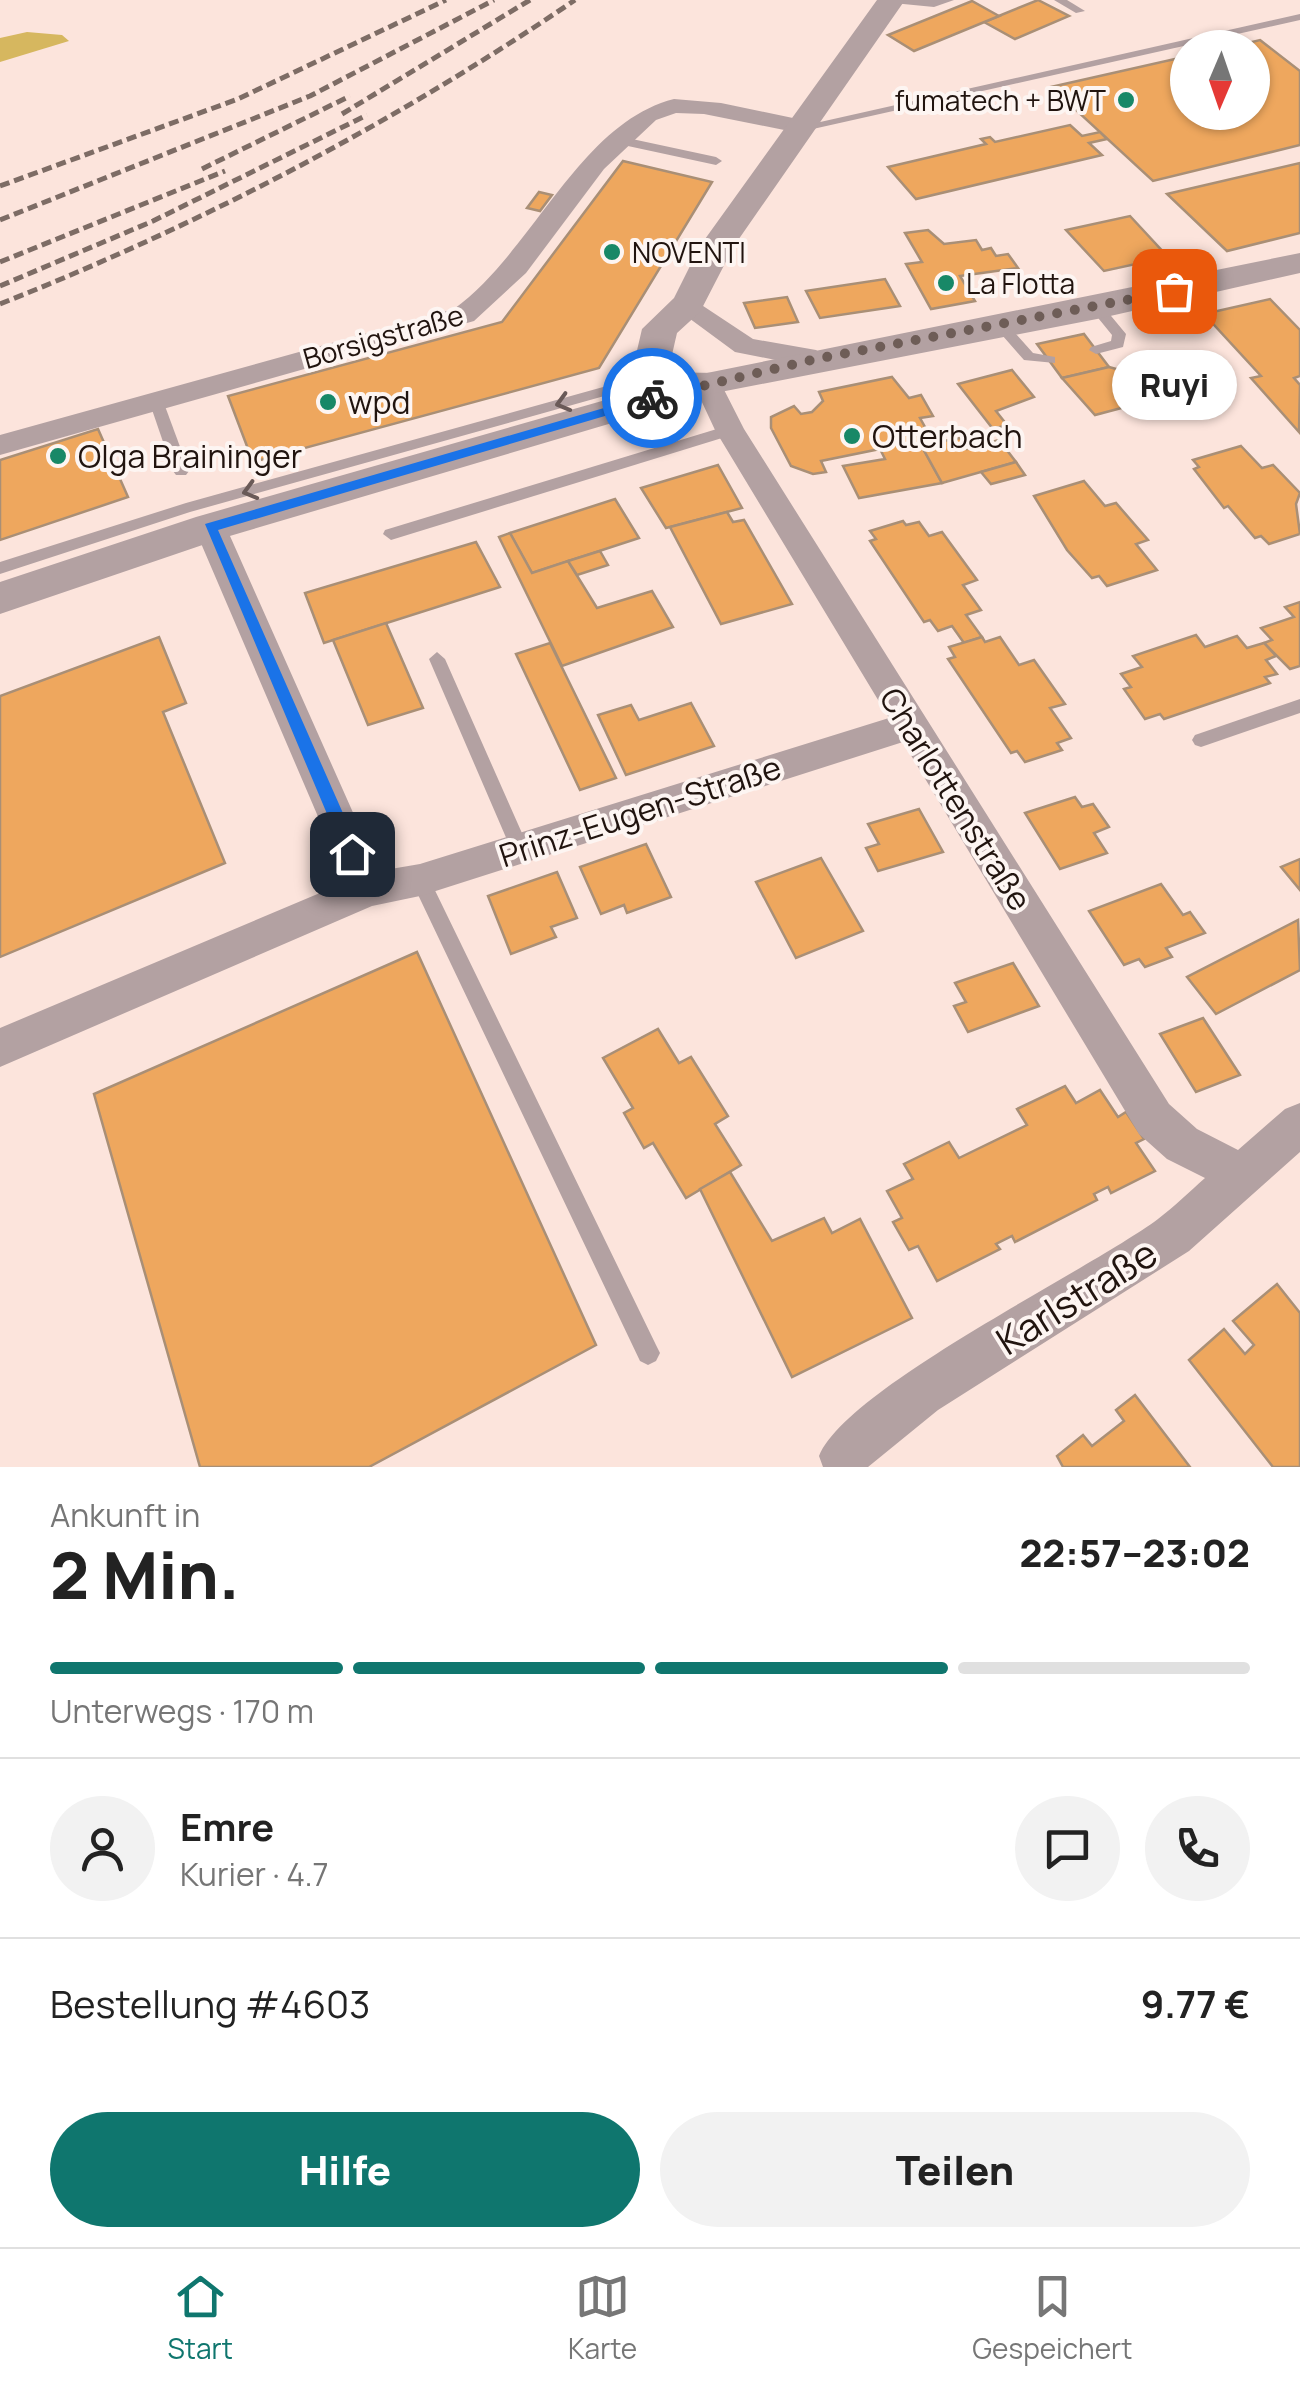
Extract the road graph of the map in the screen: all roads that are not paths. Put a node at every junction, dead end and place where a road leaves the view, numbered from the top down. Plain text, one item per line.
1 (892, 0) edge
2 (949, 0) edge
3 (1059, 0) edge
4 (1080, 11) dead end
5 (1300, 17) edge
6 (804, 127) junction
7 (618, 140) junction
8 (716, 161) dead end
9 (1300, 263) edge
10 (688, 304) junction
11 (1097, 308) junction
12 (1002, 327) junction
13 (1096, 350) dead end
14 (816, 359) junction
15 (1050, 360) dead end
16 (711, 379) junction
17 (660, 386) junction
18 (155, 398) junction
19 (730, 430) junction
20 (0, 445) edge
21 (181, 471) dead end
22 (210, 528) junction
23 (391, 534) dead end
24 (0, 568) edge
25 (0, 598) edge
26 (437, 659) dead end
27 (1300, 706) edge
28 (910, 726) junction
29 (1201, 740) dead end
30 (520, 850) junction
31 (420, 880) junction
32 (368, 890) junction
33 (0, 1048) edge
34 (1300, 1124) edge
35 (1245, 1176) junction
36 (648, 1352) dead end
37 (843, 1456) dead end

1 - 2 lane
1 - 6 street
3 - 4 lane
5 - 6 lane
6 - 7 street, Borsigstraße
6 - 10 street
7 - 8 lane
7 - 18 street, Borsigstraße
9 - 11 street
10 - 14 street
10 - 16 street
10 - 17 street
11 - 12 street
11 - 13 lane
12 - 14 street
12 - 15 lane
14 - 16 street
16 - 17 street
16 - 19 street, Charlottenstraße
17 - 22 street
17 -> 24 lane
18 - 20 street, Borsigstraße
18 - 21 lane
19 - 23 lane
19 - 28 street, Charlottenstraße
22 - 25 street
22 - 32 street
26 - 30 lane
27 - 29 lane
28 - 30 street, Prinz-Eugen-Straße
28 - 35 street, Charlottenstraße
30 - 31 street, Prinz-Eugen-Straße
31 - 32 street, Prinz-Eugen-Straße
31 - 36 lane
32 - 33 street, Prinz-Eugen-Straße
34 - 35 street, Karlstraße
35 - 37 street, Karlstraße

